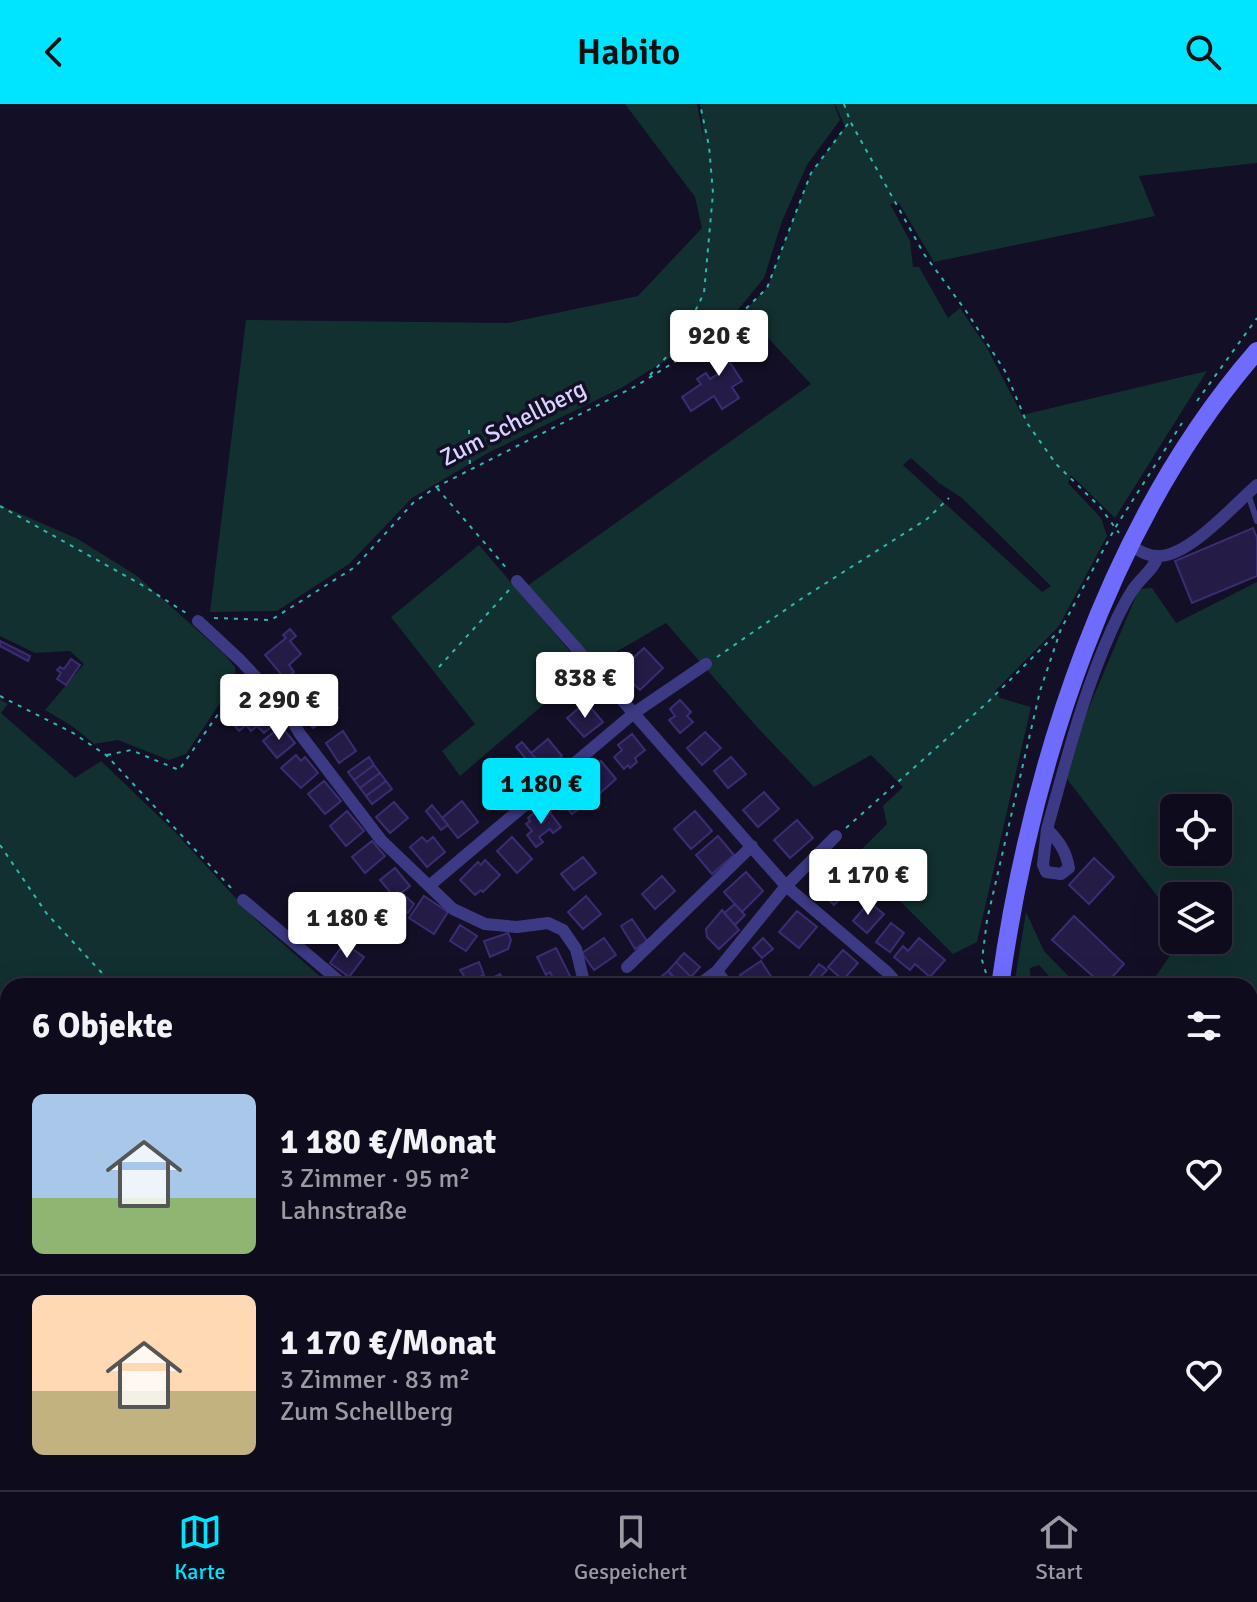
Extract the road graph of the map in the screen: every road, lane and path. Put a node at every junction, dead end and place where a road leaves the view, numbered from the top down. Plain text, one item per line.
1 (700, 104) edge
2 (844, 104) edge
3 (850, 121) junction
4 (1257, 351) edge
5 (647, 379) junction
6 (469, 430) dead end
7 (470, 470) junction
8 (436, 487) junction
9 (1253, 489) edge
10 (949, 498) dead end
11 (0, 506) edge
12 (1257, 521) edge
13 (1131, 546) junction
14 (1158, 556) junction
15 (517, 581) junction
16 (198, 621) junction
17 (1061, 629) dead end
18 (706, 664) joint
19 (439, 667) dead end
20 (249, 670) junction
21 (0, 696) edge
22 (634, 713) junction
23 (106, 755) junction
24 (1047, 829) dead end
25 (836, 836) joint
26 (0, 845) edge
27 (752, 846) junction
28 (429, 886) junction
29 (786, 886) junction
30 (243, 900) joint
31 (627, 967) dead end
32 (717, 971) junction
33 (107, 978) edge
34 (336, 978) edge
35 (583, 978) edge
36 (708, 978) edge
37 (722, 978) edge
38 (889, 978) edge
39 (1001, 978) edge

1 - 5 path
2 - 3 path
3 - 5 path, Zum Schellberg
3 - 13 path
4 - 13 main road
5 - 7 path, Zum Schellberg
6 - 7 path
7 - 8 path, Zum Schellberg
8 - 15 path, Zum Schellberg
8 - 16 path
9 - 12 lane
9 - 14 street
10 - 18 path
11 - 16 path
13 - 14 street
13 - 39 main road
14 - 24 street
15 - 19 path
15 - 22 street
16 - 20 street
17 - 25 path
18 - 22 street
20 - 23 path
20 - 28 street
21 - 23 path
22 - 27 street
22 - 28 street
23 - 30 path
25 - 29 street
26 - 33 path
27 - 29 street
27 - 31 street
28 - 35 street
29 - 32 street
29 - 38 street
30 - 34 street
32 - 36 street
32 - 37 street

